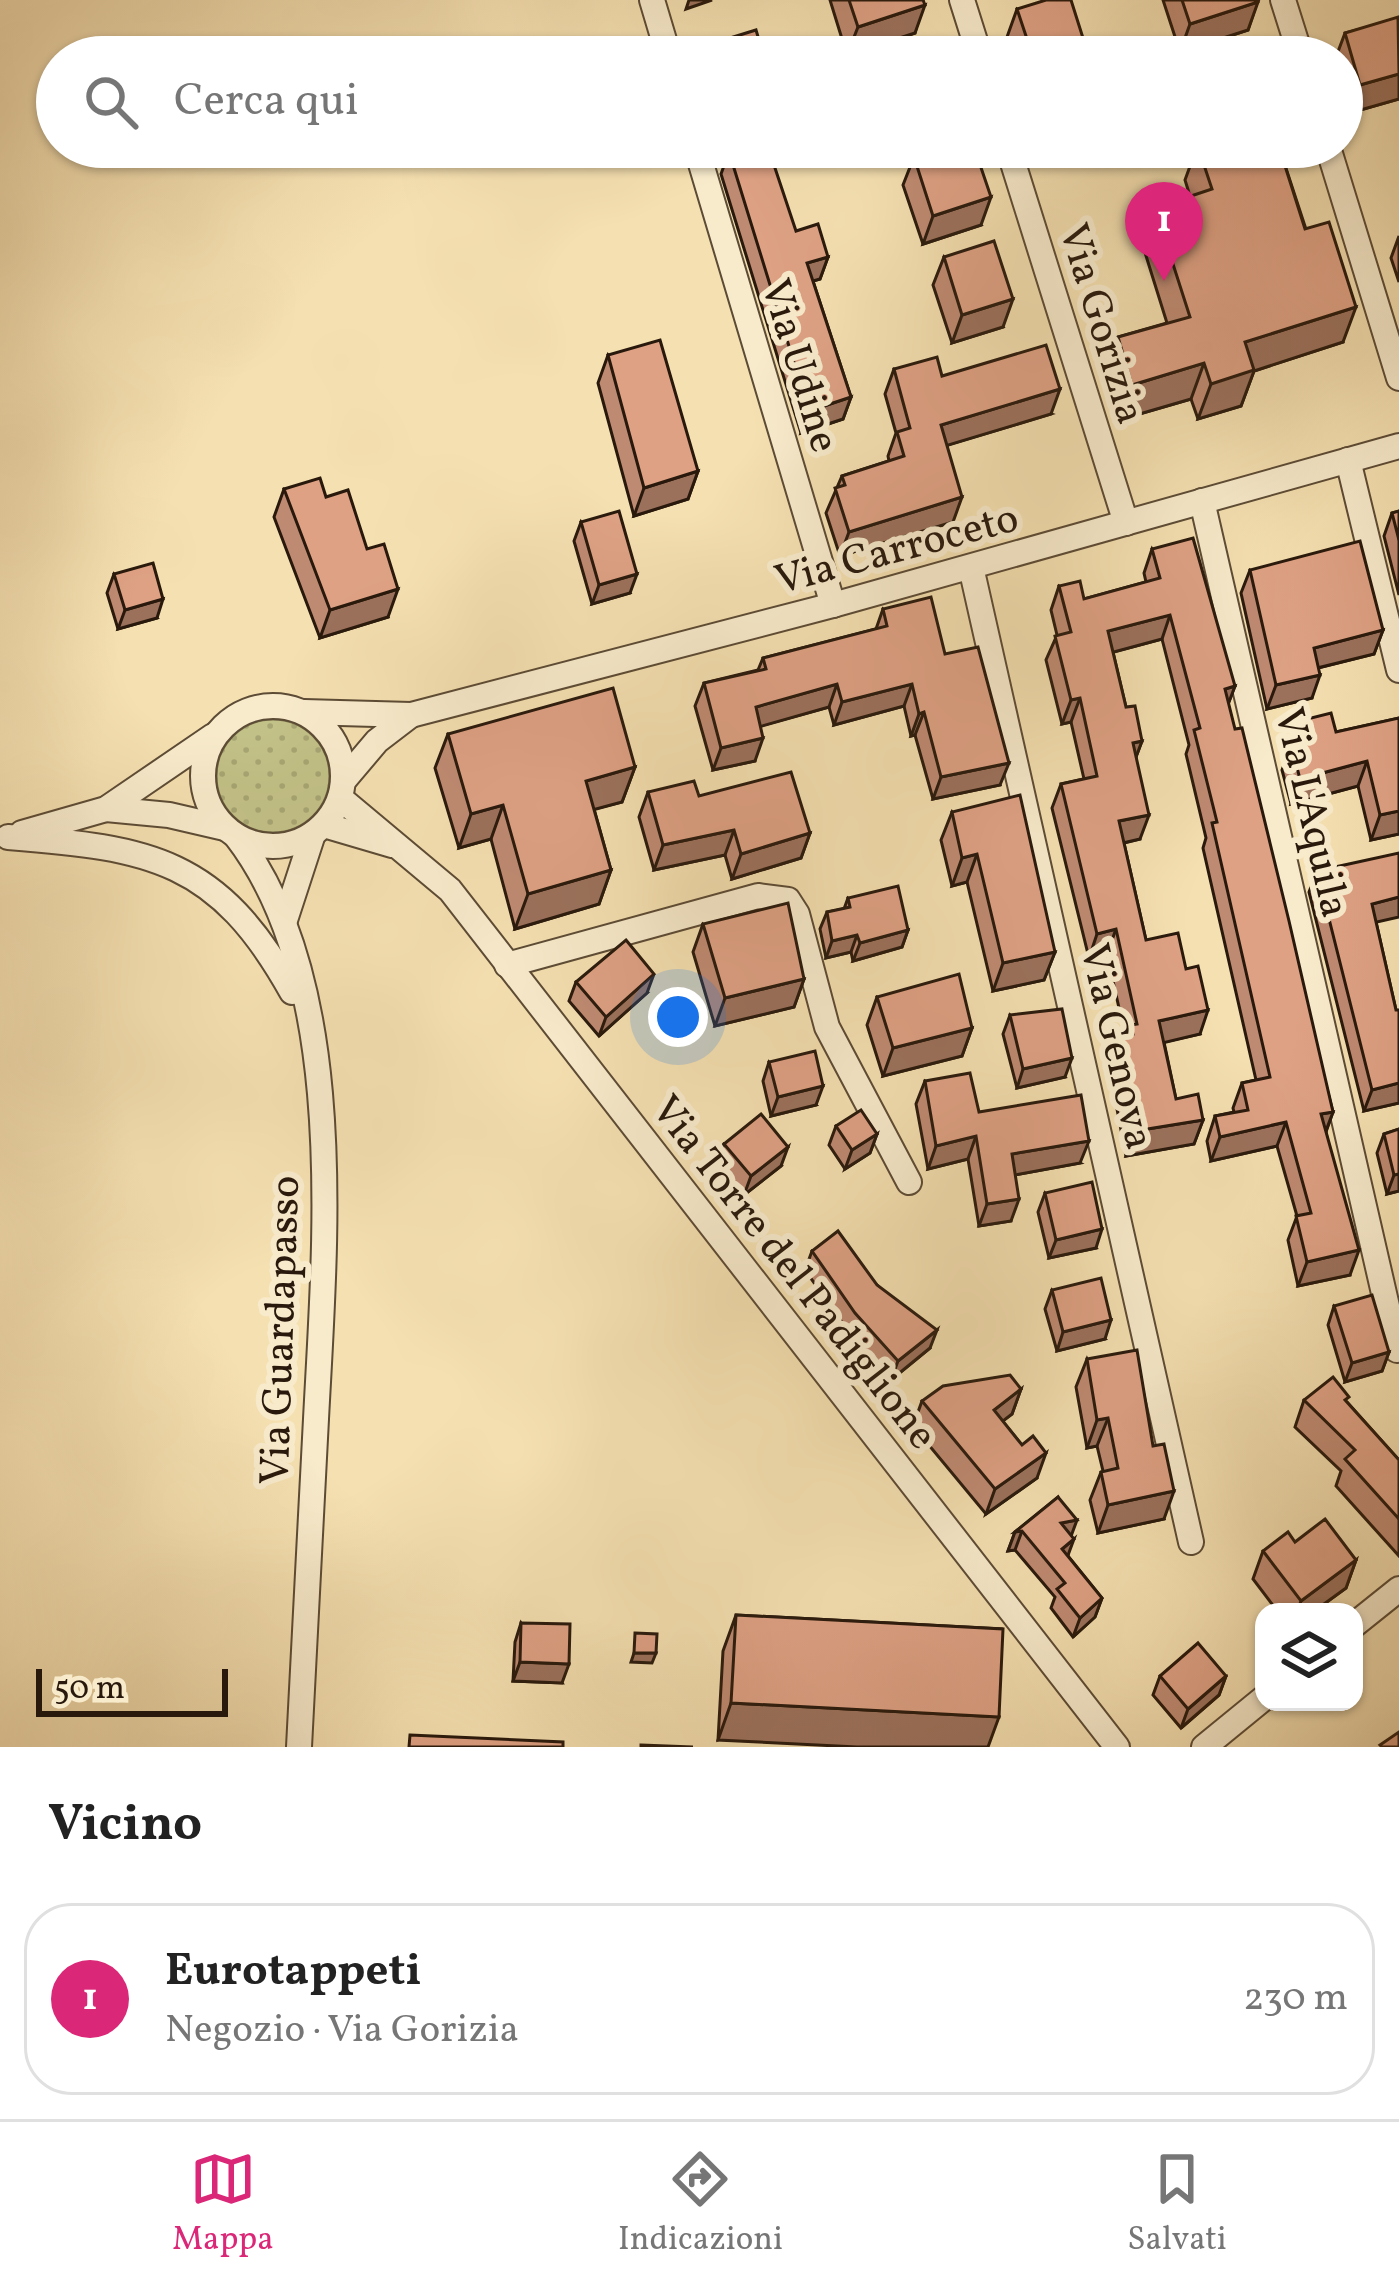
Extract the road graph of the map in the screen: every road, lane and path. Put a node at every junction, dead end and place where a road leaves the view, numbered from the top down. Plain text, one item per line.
1 (652, 0) edge
2 (962, 0) edge
3 (1283, 0) edge
4 (663, 36) edge
5 (973, 36) edge
6 (1294, 36) edge
7 (702, 168) edge
8 (1015, 168) edge
9 (1334, 168) edge
10 (1399, 378) edge
11 (1399, 446) edge
12 (1348, 460) junction
13 (1202, 501) junction
14 (1126, 523) junction
15 (971, 567) junction
16 (833, 605) junction
17 (1399, 670) edge
18 (304, 712) junction
19 (411, 715) junction
20 (215, 734) junction
21 (342, 789) junction
22 (106, 809) junction
23 (318, 830) junction
24 (230, 832) junction
25 (4, 838) edge
26 (406, 849) junction
27 (286, 920) junction
28 (507, 965) junction
29 (307, 1017) junction
30 (909, 1182) dead end
31 (1397, 1350) edge
32 (1191, 1542) dead end
33 (1399, 1589) edge
34 (1363, 1618) edge
35 (1255, 1705) edge
36 (299, 1747) edge
37 (1118, 1747) edge
38 (1204, 1747) edge

1 - 4 street
2 - 5 street
3 - 6 street
7 - 16 street, Via Udine
8 - 14 street, Via Gorizia
9 - 10 street
11 - 12 street, Via Carroceto
12 - 13 street, Via Carroceto
12 - 17 street
13 - 14 street, Via Carroceto
13 - 31 street, Via L'Aquila
14 - 15 street, Via Carroceto
15 - 16 street, Via Carroceto
15 - 32 street, Via Genova
16 - 19 street, Via Carroceto
18 - 19 street, Via Carroceto
18 - 20 street
18 - 21 street
19 - 21 street, Via Carroceto
20 - 22 street
20 - 24 street
21 - 23 street
21 - 26 street, Via Torre del Padiglione
22 - 24 street
22 - 25 street
23 - 24 street
23 - 26 street, Via Torre del Padiglione
23 - 27 street, Via Guardapasso
24 - 27 street, Via Guardapasso
25 - 29 street
26 - 28 street, Via Torre del Padiglione
27 - 29 street, Via Guardapasso
28 - 30 street
28 - 37 street, Via Torre del Padiglione
29 - 36 street, Via Guardapasso
33 - 34 street
35 - 38 street

